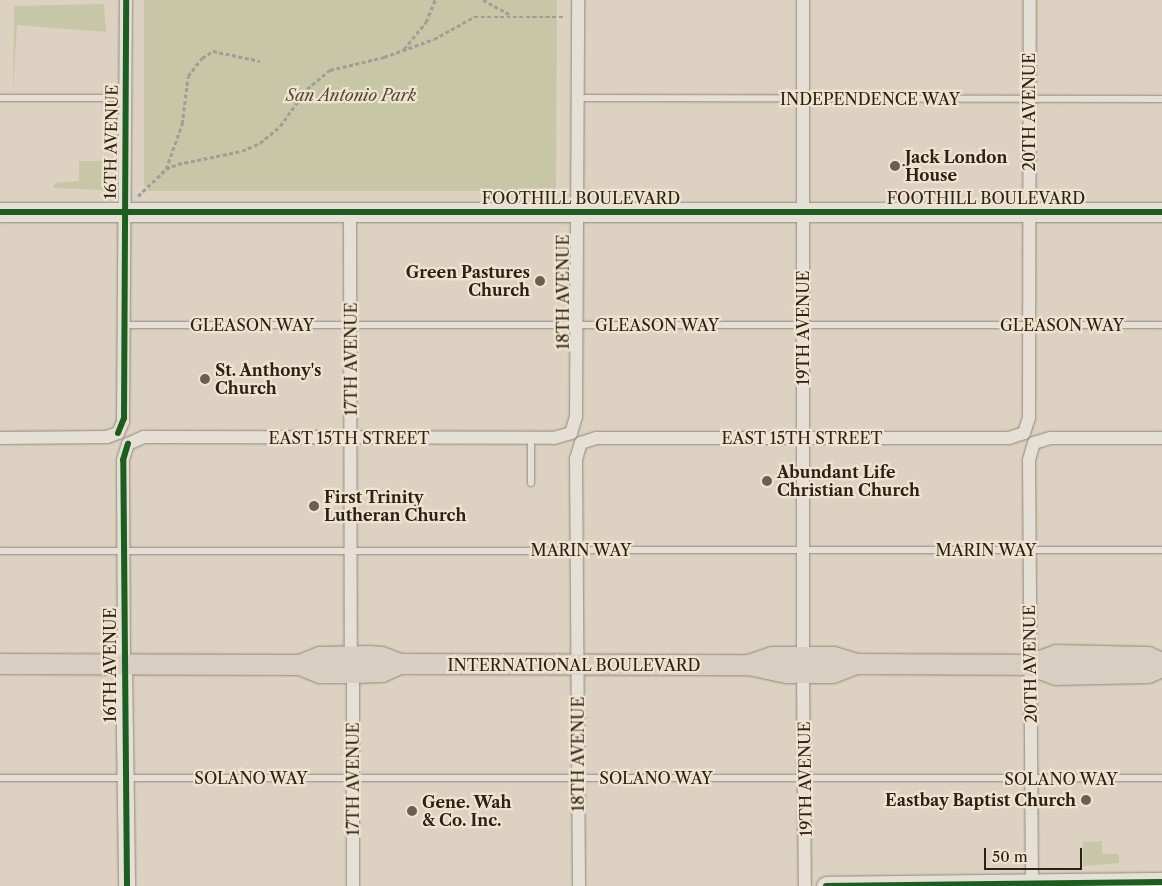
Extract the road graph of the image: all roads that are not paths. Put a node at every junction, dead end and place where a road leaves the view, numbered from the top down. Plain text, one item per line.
1 (126, 0) edge
2 (578, 0) edge
3 (803, 0) edge
4 (1030, 0) edge
5 (0, 98) edge
6 (127, 98) junction
7 (577, 98) junction
8 (804, 99) junction
9 (1029, 99) junction
10 (1162, 99) edge
11 (0, 212) edge
12 (123, 212) junction
13 (350, 212) junction
14 (576, 212) junction
15 (802, 212) junction
16 (1028, 212) junction
17 (1162, 212) edge
18 (1029, 324) junction
19 (123, 325) junction
20 (351, 325) junction
21 (577, 325) junction
22 (1162, 325) edge
23 (802, 326) junction
24 (571, 433) joint
25 (1024, 433) joint
26 (0, 438) edge
27 (351, 438) junction
28 (531, 438) junction
29 (804, 438) junction
30 (1162, 438) edge
31 (581, 443) joint
32 (128, 444) joint
33 (532, 484) dead end
34 (1029, 549) junction
35 (353, 550) junction
36 (577, 550) junction
37 (1162, 550) edge
38 (0, 551) edge
39 (124, 551) junction
40 (804, 551) junction
41 (124, 663) junction
42 (0, 664) edge
43 (352, 665) junction
44 (578, 665) junction
45 (803, 665) junction
46 (1030, 665) junction
47 (1162, 665) edge
48 (124, 777) junction
49 (0, 778) edge
50 (353, 778) junction
51 (578, 778) junction
52 (806, 778) junction
53 (1162, 778) edge
54 (1032, 779) junction
55 (1162, 882) edge
56 (1032, 885) edge
57 (127, 886) edge
58 (353, 886) edge
59 (579, 886) edge
60 (805, 886) edge
61 (826, 886) edge

1 - 6 street, 16TH AVENUE
2 - 7 street, 18TH AVENUE
3 - 8 street, 19TH AVENUE
4 - 9 street, 20TH AVENUE
5 - 6 lane
6 - 12 street, 16TH AVENUE
7 - 8 lane, INDEPENDENCE WAY
7 - 14 street, 18TH AVENUE
8 - 9 lane, INDEPENDENCE WAY
8 - 15 street, 19TH AVENUE
9 - 10 lane, INDEPENDENCE WAY
9 - 16 street, 20TH AVENUE
11 - 12 main road, FOOTHILL BOULEVARD
12 - 13 main road, FOOTHILL BOULEVARD
12 - 19 street, 16TH AVENUE
13 - 14 main road, FOOTHILL BOULEVARD
13 - 20 street, 17TH AVENUE
14 - 15 main road, FOOTHILL BOULEVARD
14 - 21 street, 18TH AVENUE
15 - 16 main road, FOOTHILL BOULEVARD
15 - 23 street, 19TH AVENUE
16 - 17 main road, FOOTHILL BOULEVARD
16 - 18 street, 20TH AVENUE
18 - 22 lane, GLEASON WAY
18 - 23 lane, GLEASON WAY
18 - 25 street, 20TH AVENUE
19 - 20 lane, GLEASON WAY
19 - 26 street, 16TH AVENUE
20 - 21 lane, GLEASON WAY
20 - 27 street, 17TH AVENUE
21 - 23 lane, GLEASON WAY
21 - 24 street, 18TH AVENUE
23 - 29 street, 19TH AVENUE
24 - 28 street, EAST 15TH STREET
25 - 29 street, EAST 15TH STREET
27 - 28 street, EAST 15TH STREET
27 - 32 street, EAST 15TH STREET
27 - 35 street, 17TH AVENUE
28 - 33 lane
29 - 31 street, EAST 15TH STREET
29 - 40 street, 19TH AVENUE
30 - 34 street, 20TH AVENUE
31 - 36 street, 18TH AVENUE
32 - 39 street, 16TH AVENUE
34 - 37 lane, MARIN WAY
34 - 40 lane, MARIN WAY
34 - 46 street, 20TH AVENUE
35 - 36 lane, MARIN WAY
35 - 39 lane, MARIN WAY
35 - 43 street, 17TH AVENUE
36 - 40 lane, MARIN WAY
36 - 44 street, 18TH AVENUE
38 - 39 lane, MARIN WAY
39 - 41 street, 16TH AVENUE
40 - 45 street, 19TH AVENUE
41 - 42 main road, INTERNATIONAL BOULEVARD
41 - 43 main road, INTERNATIONAL BOULEVARD
41 - 48 street, 16TH AVENUE
43 - 44 main road, INTERNATIONAL BOULEVARD
43 - 50 street, 17TH AVENUE
44 - 45 main road, INTERNATIONAL BOULEVARD
44 - 51 street, 18TH AVENUE
45 - 46 main road, INTERNATIONAL BOULEVARD
45 - 52 street, 19TH AVENUE
46 - 47 main road, INTERNATIONAL BOULEVARD
46 - 54 street, 20TH AVENUE
48 - 49 lane, SOLANO WAY
48 - 50 lane, SOLANO WAY
48 - 57 street, 16TH AVENUE
50 - 51 lane, SOLANO WAY
50 - 58 street, 17TH AVENUE
51 - 52 lane, SOLANO WAY
51 - 59 street, 18TH AVENUE
52 - 54 lane, SOLANO WAY
52 - 60 street, 19TH AVENUE
53 - 54 lane, SOLANO WAY
54 - 56 street, 20TH AVENUE
55 - 56 main road
56 - 61 main road

